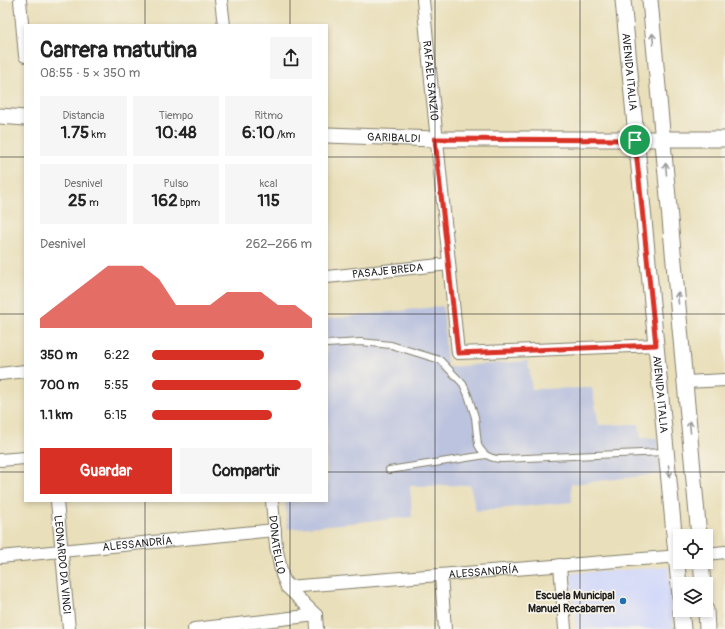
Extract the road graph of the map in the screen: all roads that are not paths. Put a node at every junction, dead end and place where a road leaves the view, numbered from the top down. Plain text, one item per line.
1 (20, 0) edge
2 (221, 0) edge
3 (423, 0) edge
4 (623, 0) edge
5 (650, 0) edge
6 (224, 24) edge
7 (24, 45) edge
8 (0, 116) edge
9 (24, 118) edge
10 (328, 135) edge
11 (435, 139) junction
12 (725, 139) edge
13 (635, 140) junction
14 (663, 140) junction
15 (449, 264) junction
16 (328, 277) edge
17 (328, 344) edge
18 (656, 345) junction
19 (24, 371) edge
20 (0, 374) edge
21 (725, 380) edge
22 (686, 382) junction
23 (667, 452) junction
24 (486, 455) junction
25 (24, 458) edge
26 (0, 460) edge
27 (389, 470) dead end
28 (56, 502) edge
29 (272, 502) edge
30 (675, 529) edge
31 (698, 529) edge
32 (275, 530) junction
33 (61, 551) junction
34 (725, 552) edge
35 (713, 553) edge
36 (673, 556) edge
37 (0, 557) edge
38 (560, 565) junction
39 (440, 575) junction
40 (287, 587) junction
41 (316, 616) junction
42 (682, 617) edge
43 (706, 617) edge
44 (69, 629) edge
45 (194, 629) edge
46 (317, 629) edge
47 (445, 629) edge
48 (565, 629) edge
49 (683, 629) edge
50 (707, 629) edge

1 - 7 street
2 - 6 street
3 - 11 street, RAFAEL SANZIO
4 - 13 street, AVENIDA ITALIA
14 -> 5 street
8 - 9 street
10 - 11 street, GARIBALDI
11 - 13 street, GARIBALDI
11 - 15 street, RAFAEL SANZIO
12 - 14 street, GARIBALDI
13 - 14 street, GARIBALDI
13 - 18 street, AVENIDA ITALIA
22 -> 14 street
15 - 16 street, PASAJE BREDA
15 - 18 street, RAFAEL SANZIO
17 - 24 lane
18 - 23 street, AVENIDA ITALIA
19 - 20 street
21 - 22 street
31 -> 22 street
23 - 24 lane
23 -> 30 street, AVENIDA ITALIA
24 - 27 lane
25 - 26 street
28 - 33 street, LEONARDO DA VINCI
29 - 32 street, DONATELLO
32 - 33 street, ALESSANDRÍA
32 - 40 street, DONATELLO
33 - 37 street, ALESSANDRÍA
33 - 44 street, LEONARDO DA VINCI
34 - 35 street
36 - 38 street, ALESSANDRÍA
38 - 39 street, ALESSANDRÍA
38 - 48 street
39 - 40 street, ALESSANDRÍA
39 - 47 street
40 - 41 street
41 - 45 street
41 - 46 street
42 - 49 street
43 - 50 street

